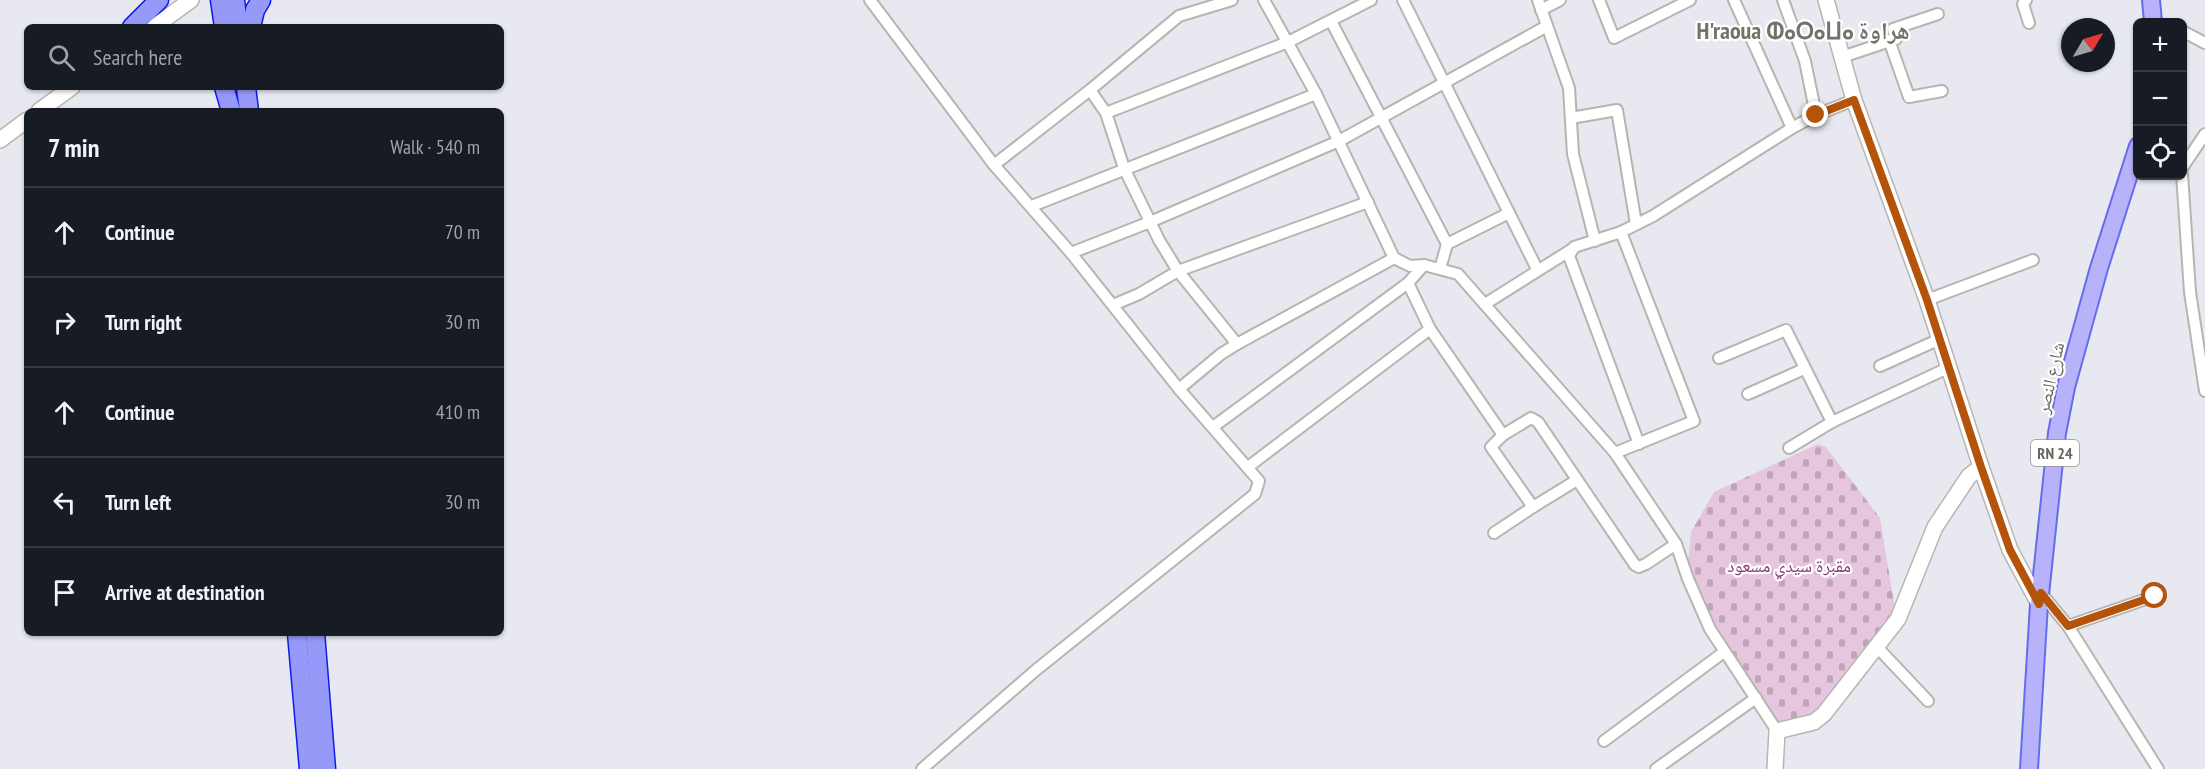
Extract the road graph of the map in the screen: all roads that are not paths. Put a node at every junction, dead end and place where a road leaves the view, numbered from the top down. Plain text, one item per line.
1 (159, 0) edge
2 (191, 0) edge
3 (220, 0) edge
4 (235, 0) edge
5 (261, 0) edge
6 (870, 0) edge
7 (1230, 0) edge
8 (1264, 0) edge
9 (1371, 0) edge
10 (1403, 0) edge
11 (1560, 0) edge
12 (1599, 0) edge
13 (1690, 0) edge
14 (1734, 0) edge
15 (1783, 0) edge
16 (1826, 0) edge
17 (2026, 0) edge
18 (2151, 0) edge
19 (1539, 5) edge
20 (1938, 14) dead end
21 (2153, 18) edge
22 (1330, 21) junction
23 (2029, 23) dead end
24 (135, 24) edge
25 (158, 24) edge
26 (224, 24) edge
27 (238, 24) edge
28 (252, 24) edge
29 (1547, 26) junction
30 (2187, 34) edge
31 (1889, 40) junction
32 (1288, 42) junction
33 (2205, 43) edge
34 (1842, 57) junction
35 (1444, 83) junction
36 (68, 90) edge
37 (225, 90) edge
38 (231, 90) edge
39 (246, 90) edge
40 (1090, 90) junction
41 (1942, 91) dead end
42 (1316, 94) junction
43 (1854, 100) junction
44 (43, 108) edge
45 (231, 108) edge
46 (232, 108) edge
47 (249, 108) edge
48 (1106, 113) junction
49 (1816, 115) junction
50 (1381, 118) junction
51 (1571, 118) junction
52 (24, 122) edge
53 (1792, 128) junction
54 (2205, 134) edge
55 (0, 140) edge
56 (1339, 141) junction
57 (2187, 161) edge
58 (2133, 163) edge
59 (994, 165) junction
60 (1124, 168) junction
61 (2182, 180) edge
62 (1368, 202) junction
63 (1032, 206) junction
64 (1509, 213) junction
65 (1150, 222) junction
66 (1636, 224) junction
67 (1621, 232) junction
68 (1595, 241) junction
69 (1447, 244) junction
70 (1574, 248) junction
71 (1071, 253) junction
72 (1394, 258) junction
73 (2033, 260) dead end
74 (1424, 265) junction
75 (1536, 267) dead end
76 (1440, 269) junction
77 (1178, 272) junction
78 (1408, 283) junction
79 (1927, 300) junction
80 (1485, 304) junction
81 (1113, 305) junction
82 (1430, 329) junction
83 (1940, 339) junction
84 (1237, 344) junction
85 (1719, 358) dead end
86 (1880, 366) dead end
87 (1950, 367) junction
88 (1804, 369) junction
89 (1179, 389) junction
90 (2205, 391) edge
91 (1748, 394) dead end
92 (1832, 422) junction
93 (1213, 427) junction
94 (1503, 435) junction
95 (1639, 444) junction
96 (1790, 448) dead end
97 (1615, 453) junction
98 (1248, 467) junction
99 (1981, 467) junction
100 (1577, 480) junction
101 (1533, 507) junction
102 (1494, 533) dead end
103 (1676, 544) junction
104 (2155, 596) dead end
105 (2040, 599) junction
106 (2068, 626) junction
107 (297, 636) edge
108 (315, 636) edge
109 (1877, 647) junction
110 (1724, 652) junction
111 (1756, 698) junction
112 (1928, 701) dead end
113 (1777, 731) junction
114 (1604, 741) dead end
115 (309, 769) edge
116 (326, 769) edge
117 (922, 769) edge
118 (1656, 769) edge
119 (1775, 769) edge
120 (2029, 769) edge
121 (2158, 769) edge

1 - 24 highway
2 - 25 street
3 - 26 highway
4 - 27 highway
5 - 28 highway
6 - 59 street
7 - 40 street
8 - 32 street
9 - 22 street
10 - 35 street
11 - 19 street
12 - 13 street
14 - 53 street
15 - 49 street
16 - 34 street
17 - 23 street
18 - 21 main road
19 - 29 street
20 - 31 street
22 - 32 street
22 - 50 street
29 - 35 street
29 - 51 street
30 - 33 street
31 - 34 street
31 - 41 street
32 - 42 street
32 - 48 street
34 - 43 street
35 - 50 street
35 - 64 street
36 - 44 street
37 - 45 highway
38 - 46 highway
39 - 47 highway
40 - 48 street
40 - 59 street
42 - 56 street
42 - 60 street
43 - 49 street
43 - 79 street
48 - 60 street
49 - 53 street
50 - 56 street
50 - 69 street
51 - 66 street
51 - 68 street
52 - 55 street
53 - 66 street
54 - 57 street
56 - 62 street
56 - 65 street
58 - 105 main road, شارع النصر / RN 24
59 - 63 street
60 - 63 street
60 - 65 street
61 - 90 street
62 - 72 street
62 - 77 street
63 - 71 street
64 - 69 street
64 - 75 street
65 - 71 street
65 - 77 street
66 - 67 street
67 - 68 street
67 - 95 street
68 - 70 street
69 - 76 street
70 - 80 street
70 - 95 street
71 - 81 street
72 - 74 street
72 - 84 street
73 - 79 street
74 - 76 street
74 - 78 street
76 - 80 street
77 - 81 street
77 - 84 street
78 - 82 street
78 - 93 street
79 - 83 street
80 - 97 street
81 - 89 street
82 - 94 street
82 - 98 street
83 - 86 street
83 - 87 street
84 - 89 street
85 - 88 street
87 - 92 street
87 - 99 street
88 - 91 street
88 - 92 street
89 - 93 street
92 - 96 street
93 - 98 street
94 - 100 street
94 - 101 street
95 - 97 street
97 - 103 street
98 - 117 street
99 - 105 street
99 - 109 street
100 - 101 street
100 - 103 street
101 - 102 street
103 - 110 street
104 - 106 street
105 - 106 street
105 - 120 main road, شارع النصر / RN 24
106 - 121 street
107 - 115 highway
108 - 116 highway
109 - 112 street
109 - 113 street
110 - 111 street
110 - 114 street
111 - 113 street
111 - 118 street
113 - 119 street

